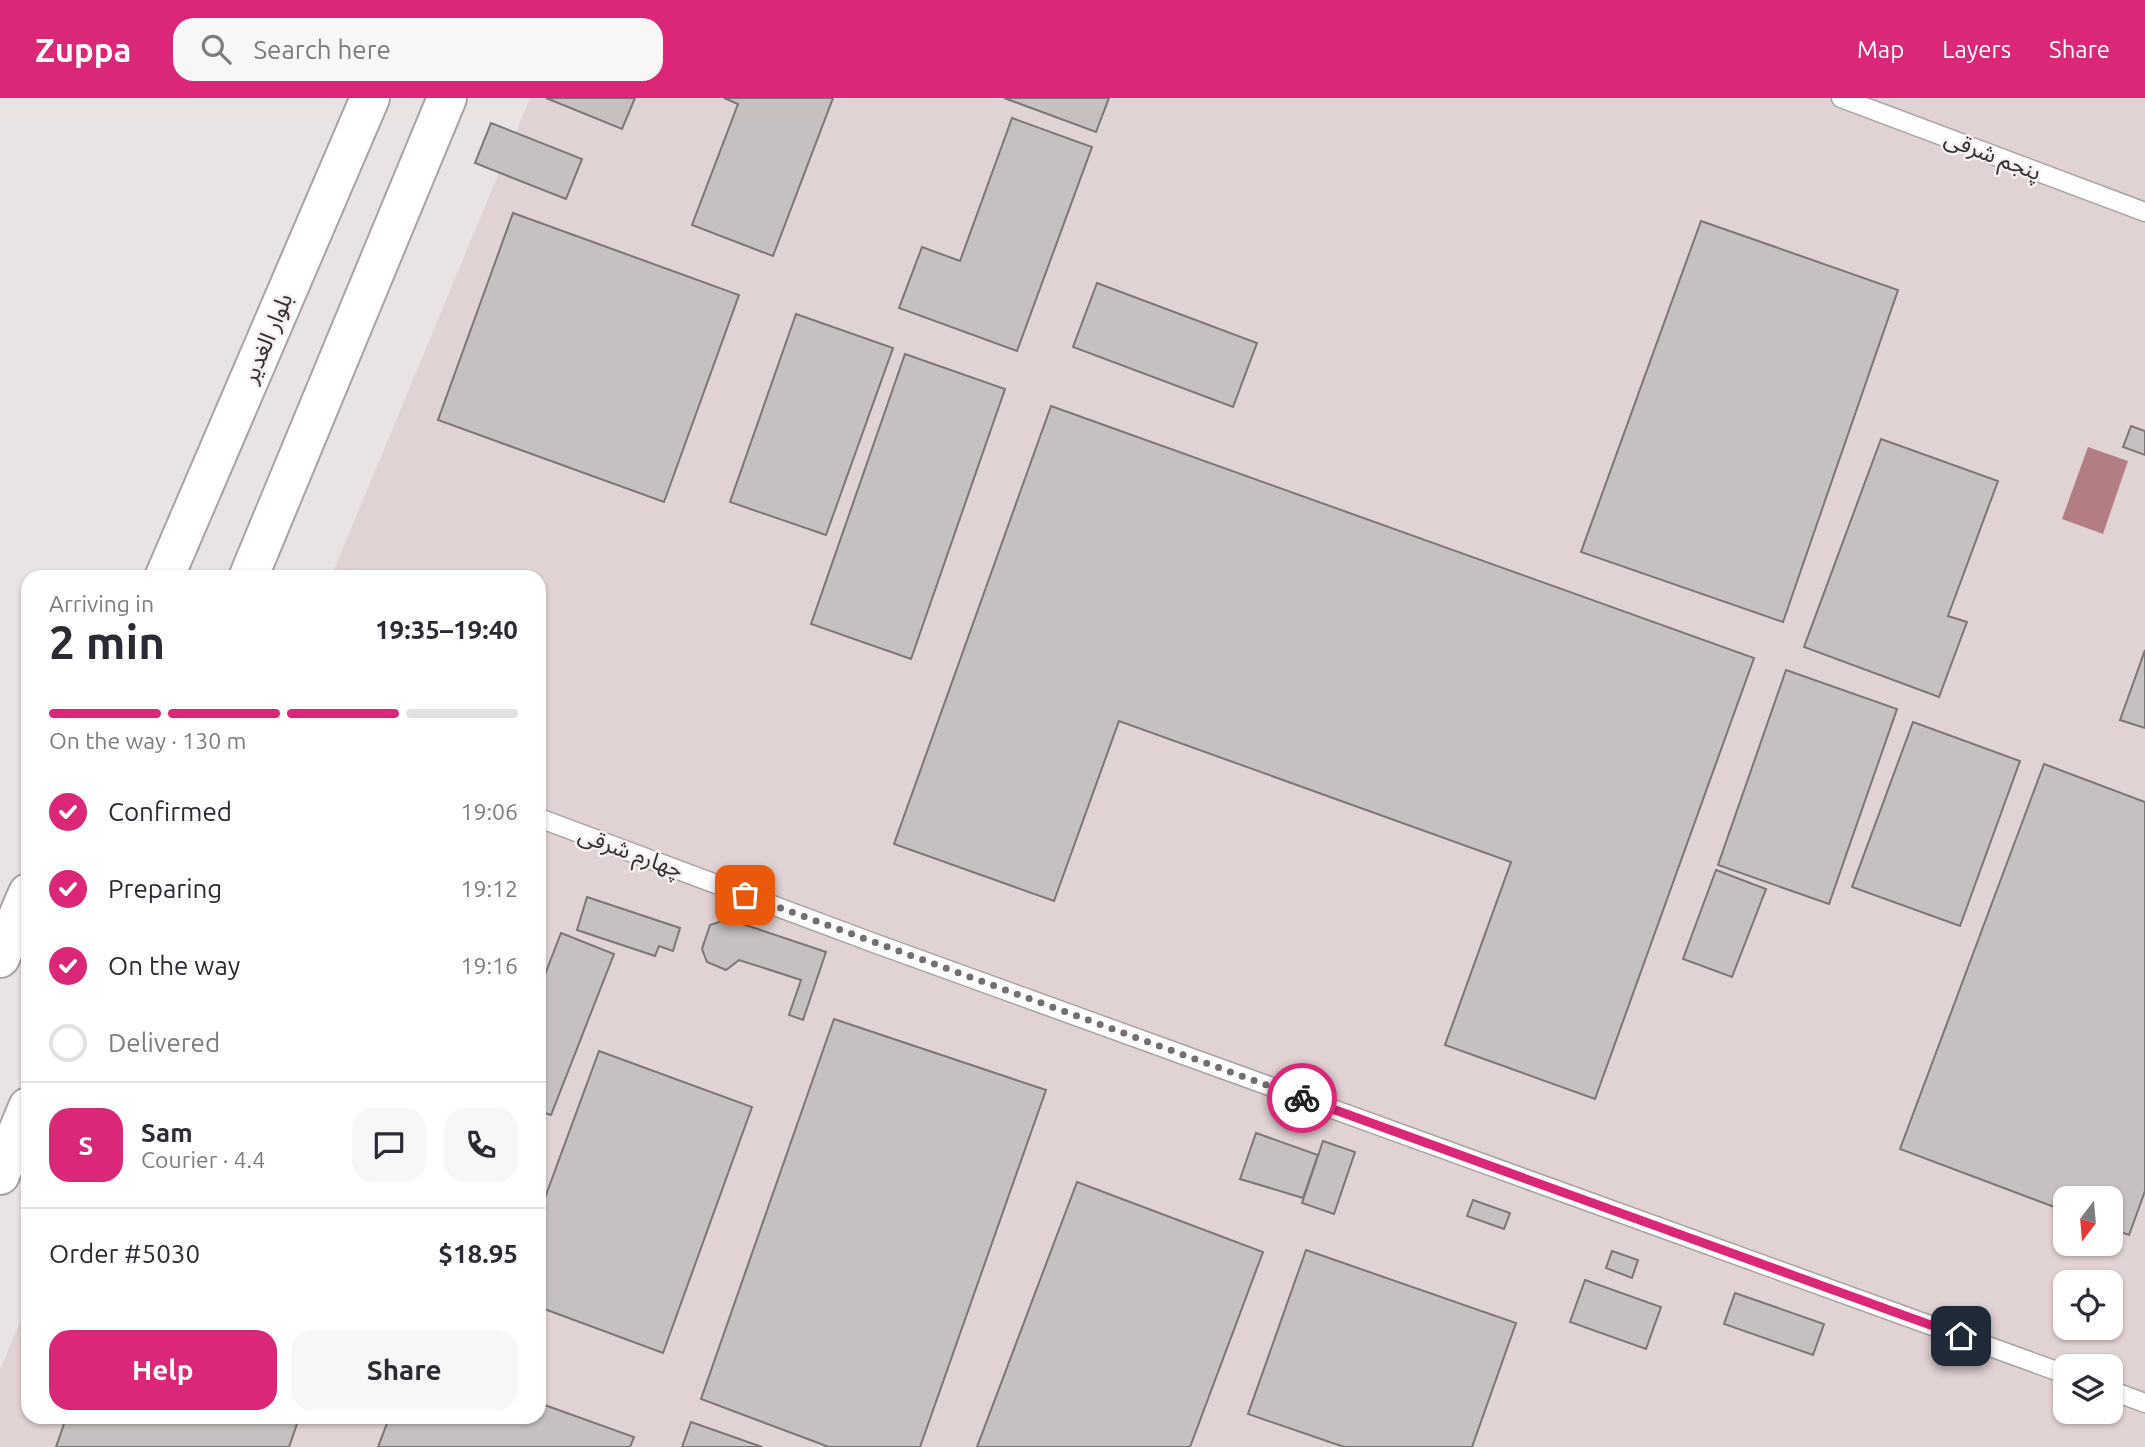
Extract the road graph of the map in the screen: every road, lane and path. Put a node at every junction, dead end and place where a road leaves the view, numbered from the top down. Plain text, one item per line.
1 (370, 98) edge
2 (447, 98) edge
3 (1841, 98) edge
4 (2145, 212) edge
5 (167, 570) edge
6 (251, 570) edge
7 (546, 821) edge
8 (21, 909) edge
9 (0, 958) edge
10 (21, 1124) edge
11 (0, 1175) edge
12 (2053, 1370) edge
13 (2123, 1395) edge
14 (2145, 1403) edge

1 - 5 street, بلوار الغدیر
2 - 6 street
3 - 4 lane, پنجم شرقی
7 - 12 lane, چهارم شرقی
8 - 9 street
10 - 11 street
13 - 14 lane

